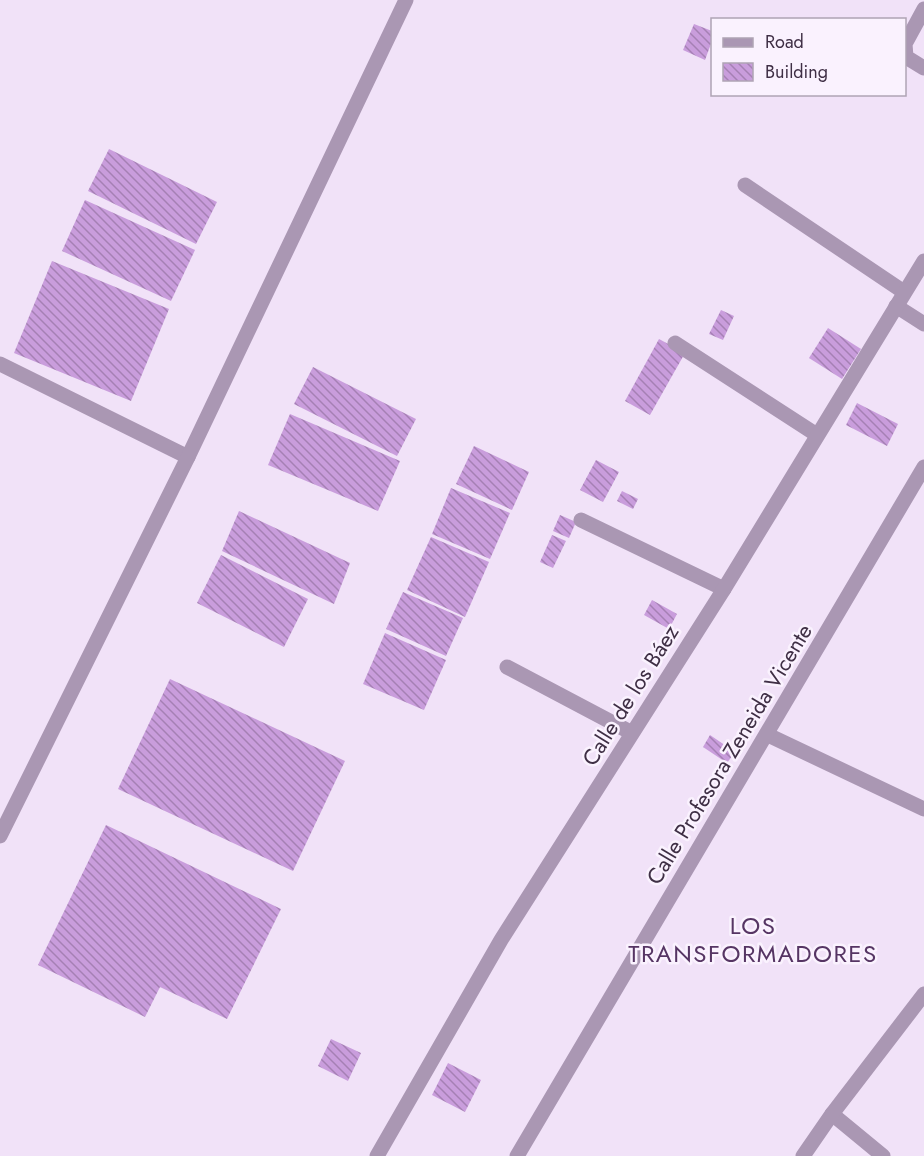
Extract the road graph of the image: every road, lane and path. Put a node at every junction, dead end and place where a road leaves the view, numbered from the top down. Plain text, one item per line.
1 (406, 0) edge
2 (924, 9) edge
3 (906, 42) edge
4 (906, 57) edge
5 (924, 68) edge
6 (745, 185) dead end
7 (924, 261) edge
8 (904, 292) junction
9 (896, 306) junction
10 (924, 324) edge
11 (675, 344) dead end
12 (0, 364) edge
13 (817, 435) junction
14 (188, 457) junction
15 (924, 467) edge
16 (581, 520) dead end
17 (724, 589) junction
18 (507, 667) dead end
19 (632, 733) junction
20 (768, 735) junction
21 (924, 809) edge
22 (0, 836) edge
23 (924, 994) edge
24 (832, 1113) junction
25 (377, 1156) edge
26 (517, 1156) edge
27 (803, 1156) edge
28 (883, 1156) edge

1 - 14 street
2 - 3 street
4 - 5 street
6 - 8 street
7 - 8 street, Calle de los Báez
8 - 9 street, Calle de los Báez
9 - 10 street
9 - 13 street, Calle de los Báez
11 - 13 street
12 - 14 street
13 - 17 street, Calle de los Báez
14 - 22 street
15 - 20 street, Calle Profesora Zeneida Vicente
16 - 17 street
17 - 19 street, Calle de los Báez
18 - 19 street
19 - 25 street, Calle de los Báez
20 - 21 street
20 - 26 street, Calle Profesora Zeneida Vicente
23 - 24 street
24 - 27 street
24 - 28 street

